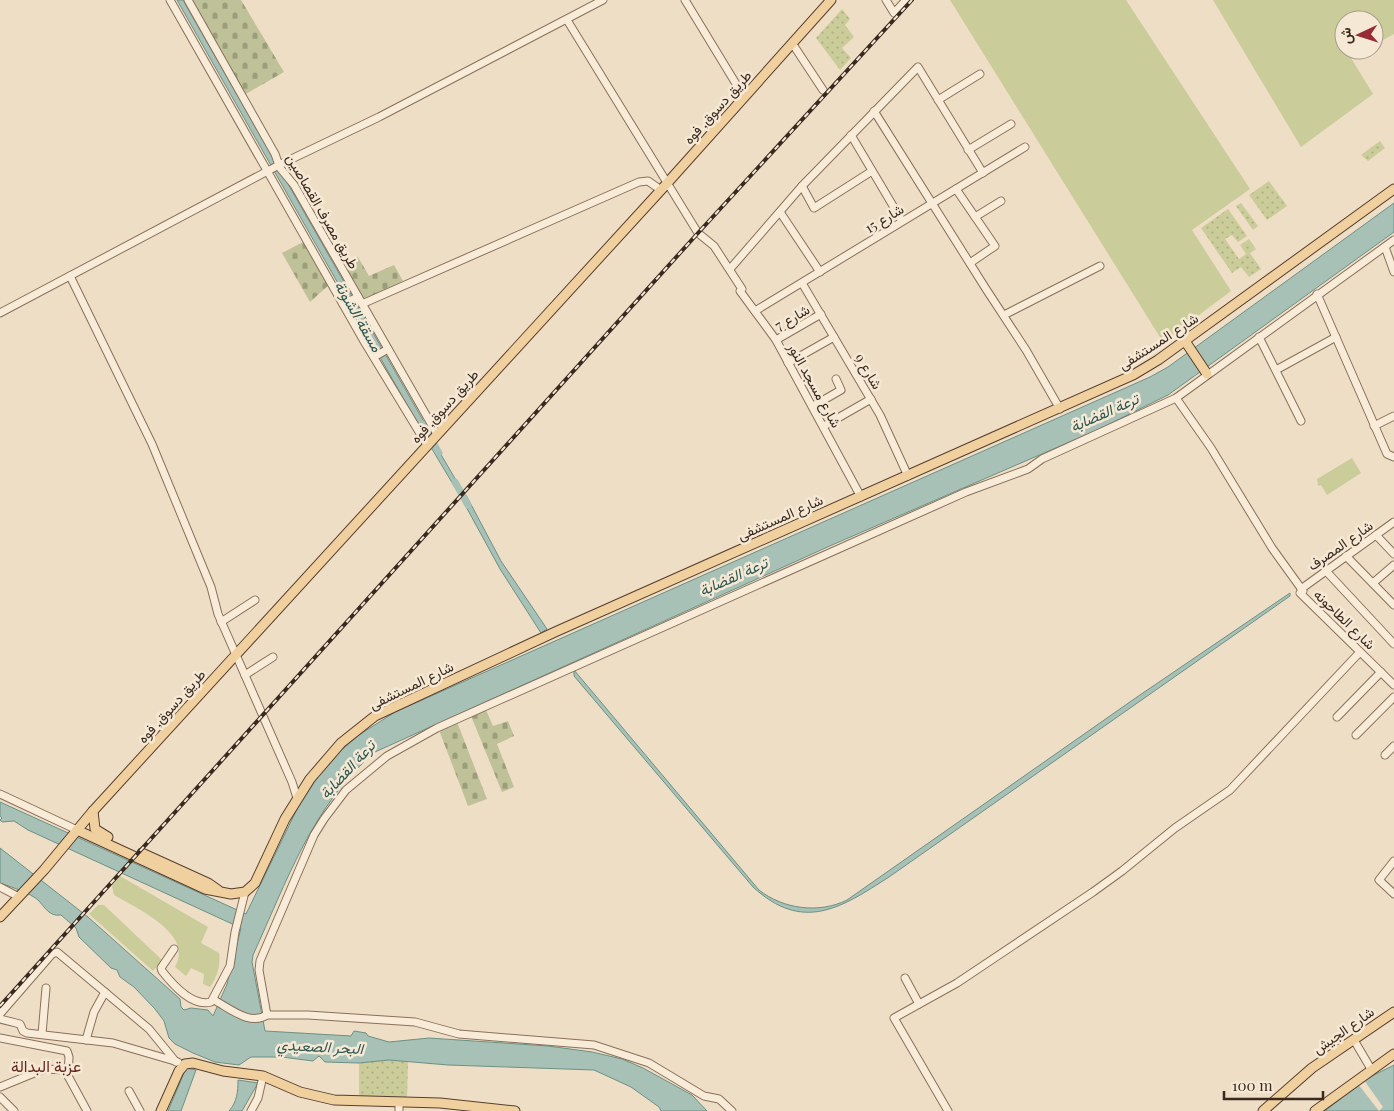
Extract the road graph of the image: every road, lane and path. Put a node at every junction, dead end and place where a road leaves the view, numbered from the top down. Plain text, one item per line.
1 (170, 0) edge
2 (188, 0) edge
3 (602, 0) edge
4 (685, 0) edge
5 (831, 0) edge
6 (886, 0) edge
7 (906, 0) edge
8 (567, 20) junction
9 (792, 43) junction
10 (980, 74) dead end
11 (823, 90) dead end
12 (744, 97) junction
13 (938, 100) junction
14 (874, 110) junction
15 (1011, 124) dead end
16 (851, 135) junction
17 (1026, 147) dead end
18 (968, 150) junction
19 (279, 165) junction
20 (872, 171) junction
21 (267, 172) junction
22 (983, 173) junction
23 (664, 186) junction
24 (802, 186) junction
25 (956, 189) junction
26 (1394, 189) edge
27 (1001, 201) dead end
28 (932, 203) junction
29 (780, 212) junction
30 (975, 217) junction
31 (902, 222) junction
32 (1394, 240) edge
33 (1385, 247) junction
34 (970, 263) junction
35 (1100, 266) dead end
36 (730, 269) junction
37 (820, 272) junction
38 (1394, 272) edge
39 (70, 276) junction
40 (802, 283) junction
41 (1316, 294) junction
42 (360, 300) junction
43 (343, 304) junction
44 (755, 311) junction
45 (0, 313) edge
46 (821, 314) junction
47 (1004, 315) junction
48 (834, 337) junction
49 (1259, 337) junction
50 (1336, 337) junction
51 (776, 340) junction
52 (1186, 344) junction
53 (388, 349) junction
54 (374, 357) junction
55 (788, 363) junction
56 (1276, 370) junction
57 (1206, 373) junction
58 (836, 379) dead end
59 (1176, 398) junction
60 (871, 399) junction
61 (812, 406) junction
62 (1060, 409) junction
63 (1394, 416) edge
64 (1301, 422) dead end
65 (824, 426) junction
66 (1374, 426) junction
67 (437, 434) junction
68 (427, 445) junction
69 (1394, 458) edge
70 (908, 476) junction
71 (861, 496) junction
72 (1394, 522) edge
73 (1376, 535) junction
74 (1394, 554) edge
75 (1346, 556) junction
76 (1394, 565) edge
77 (1326, 570) junction
78 (1373, 583) junction
79 (1301, 591) junction
80 (255, 600) dead end
81 (1393, 603) edge
82 (221, 622) junction
83 (1394, 644) edge
84 (1360, 652) junction
85 (235, 656) junction
86 (274, 657) dead end
87 (1381, 672) junction
88 (245, 675) junction
89 (1393, 681) edge
90 (1394, 697) edge
91 (1338, 718) dead end
92 (1356, 735) dead end
93 (1394, 746) edge
94 (1386, 755) dead end
95 (0, 794) edge
96 (296, 798) junction
97 (93, 811) junction
98 (76, 830) junction
99 (108, 840) junction
100 (1394, 861) edge
101 (0, 887) edge
102 (245, 892) junction
103 (1393, 892) edge
104 (21, 895) junction
105 (0, 917) edge
106 (174, 949) dead end
107 (905, 978) dead end
108 (46, 988) dead end
109 (105, 992) junction
110 (214, 1000) junction
111 (919, 1004) junction
112 (1394, 1012) edge
113 (0, 1014) edge
114 (267, 1015) junction
115 (0, 1020) edge
116 (42, 1034) junction
117 (0, 1038) edge
118 (86, 1040) junction
119 (1354, 1040) junction
120 (1394, 1054) edge
121 (181, 1063) junction
122 (1371, 1069) junction
123 (67, 1070) junction
124 (260, 1075) junction
125 (1, 1086) edge
126 (129, 1090) dead end
127 (0, 1097) edge
128 (399, 1107) edge
129 (14, 1111) edge
130 (87, 1111) edge
131 (140, 1111) edge
132 (161, 1111) edge
133 (251, 1111) edge
134 (515, 1111) edge
135 (732, 1111) edge
136 (948, 1111) edge
137 (1262, 1111) edge
138 (1315, 1111) edge

1 - 21 street
2 - 19 street, طريق مصرف القصاصين
3 - 8 street
4 - 12 street
5 - 9 main road, طريق دسوق, فوه
6 - 7 street
8 - 19 street
8 - 23 street, شارع مسجد النور
9 - 11 street
9 - 12 main road, طريق دسوق, فوه
10 - 13 street
12 - 23 main road, طريق دسوق, فوه
13 - 14 street
13 - 18 street
14 - 16 street
14 - 28 street
15 - 18 street
16 - 20 street
16 - 24 street
17 - 22 street, شارع 15
18 - 22 street
19 - 21 street
19 - 42 street, طريق مصرف القصاصين
20 - 24 street
20 - 31 street
21 - 39 street
21 - 43 street
22 - 25 street, شارع 15
23 - 36 street, شارع مسجد النور
23 - 42 street
23 - 67 main road, طريق دسوق, فوه
24 - 29 street
25 - 28 street, شارع 15
25 - 30 street
26 - 52 main road, شارع المستشفى
27 - 30 street
28 - 31 street, شارع 15
28 - 34 street
29 - 36 street
29 - 37 street
30 - 34 street
31 - 37 street, شارع 15
32 - 33 street
33 - 38 street
33 - 41 street
34 - 47 street
35 - 47 street
36 - 44 street, شارع مسجد النور
37 - 40 street, شارع 15
39 - 45 street
39 - 82 street
40 - 44 street, شارع 15
40 - 46 street, شارع 9
41 - 49 street
41 - 50 street
42 - 43 street
42 - 53 street, طريق مصرف القصاصين
43 - 54 street
44 - 51 street, شارع مسجد النور
46 - 48 street, شارع 9
46 - 51 street, شارع 7
47 - 62 street
48 - 55 street
48 - 60 street, شارع 9
49 - 56 street
49 - 57 street
50 - 56 street
50 - 66 street
51 - 55 street, شارع مسجد النور
52 - 57 main road
52 - 62 main road, شارع المستشفى
53 - 54 street
53 - 67 street, طريق مصرف القصاصين
54 - 68 street
55 - 61 street, شارع مسجد النور
56 - 64 street
57 - 59 street
58 - 61 street
59 - 79 street, شارع الطاحونه
59 - 114 street
60 - 65 street
60 - 70 street, شارع 9
61 - 65 street, شارع مسجد النور
62 - 70 main road, شارع المستشفى
63 - 66 street
65 - 71 street, شارع مسجد النور
66 - 69 street
67 - 68 main road, طريق دسوق, فوه
68 - 85 main road, طريق دسوق, فوه
70 - 71 main road, شارع المستشفى
71 - 96 main road, شارع المستشفى
72 - 73 street, شارع المصرف
73 - 74 street
73 - 75 street, شارع المصرف
75 - 77 street, شارع المصرف
75 - 78 street
76 - 78 street
77 - 79 street, شارع المصرف
77 - 83 street
78 - 81 street
79 - 84 street, شارع الطاحونه
80 - 82 street
82 - 85 street
84 - 87 street, شارع الطاحونه
84 - 111 street
85 - 88 street
85 - 97 main road, طريق دسوق, فوه
86 - 88 street
87 - 89 street, شارع الطاحونه
87 - 91 street
88 - 96 street
90 - 92 street
93 - 94 street
95 - 98 street
96 - 102 main road, شارع المستشفى
97 - 98 main road, طريق دسوق, فوه
97 - 99 main road
98 - 99 main road
98 - 104 main road, طريق دسوق, فوه
99 - 102 main road
100 - 103 street
101 - 104 street
102 - 110 street
104 - 105 main road
106 - 110 street
107 - 111 street
108 - 116 street
109 - 113 street
109 - 118 street
109 - 121 street
110 - 114 street
111 - 136 street
112 - 119 main road, شارع الجيش
114 - 135 street
115 - 116 street
116 - 118 street
117 - 123 street
118 - 121 street
119 - 122 street
119 - 137 main road, شارع الجيش
120 - 122 main road
121 - 124 main road
121 - 132 main road
122 - 138 main road
123 - 125 street
123 - 130 street
124 - 128 main road
124 - 133 street
126 - 131 street
127 - 129 street
128 - 134 main road

